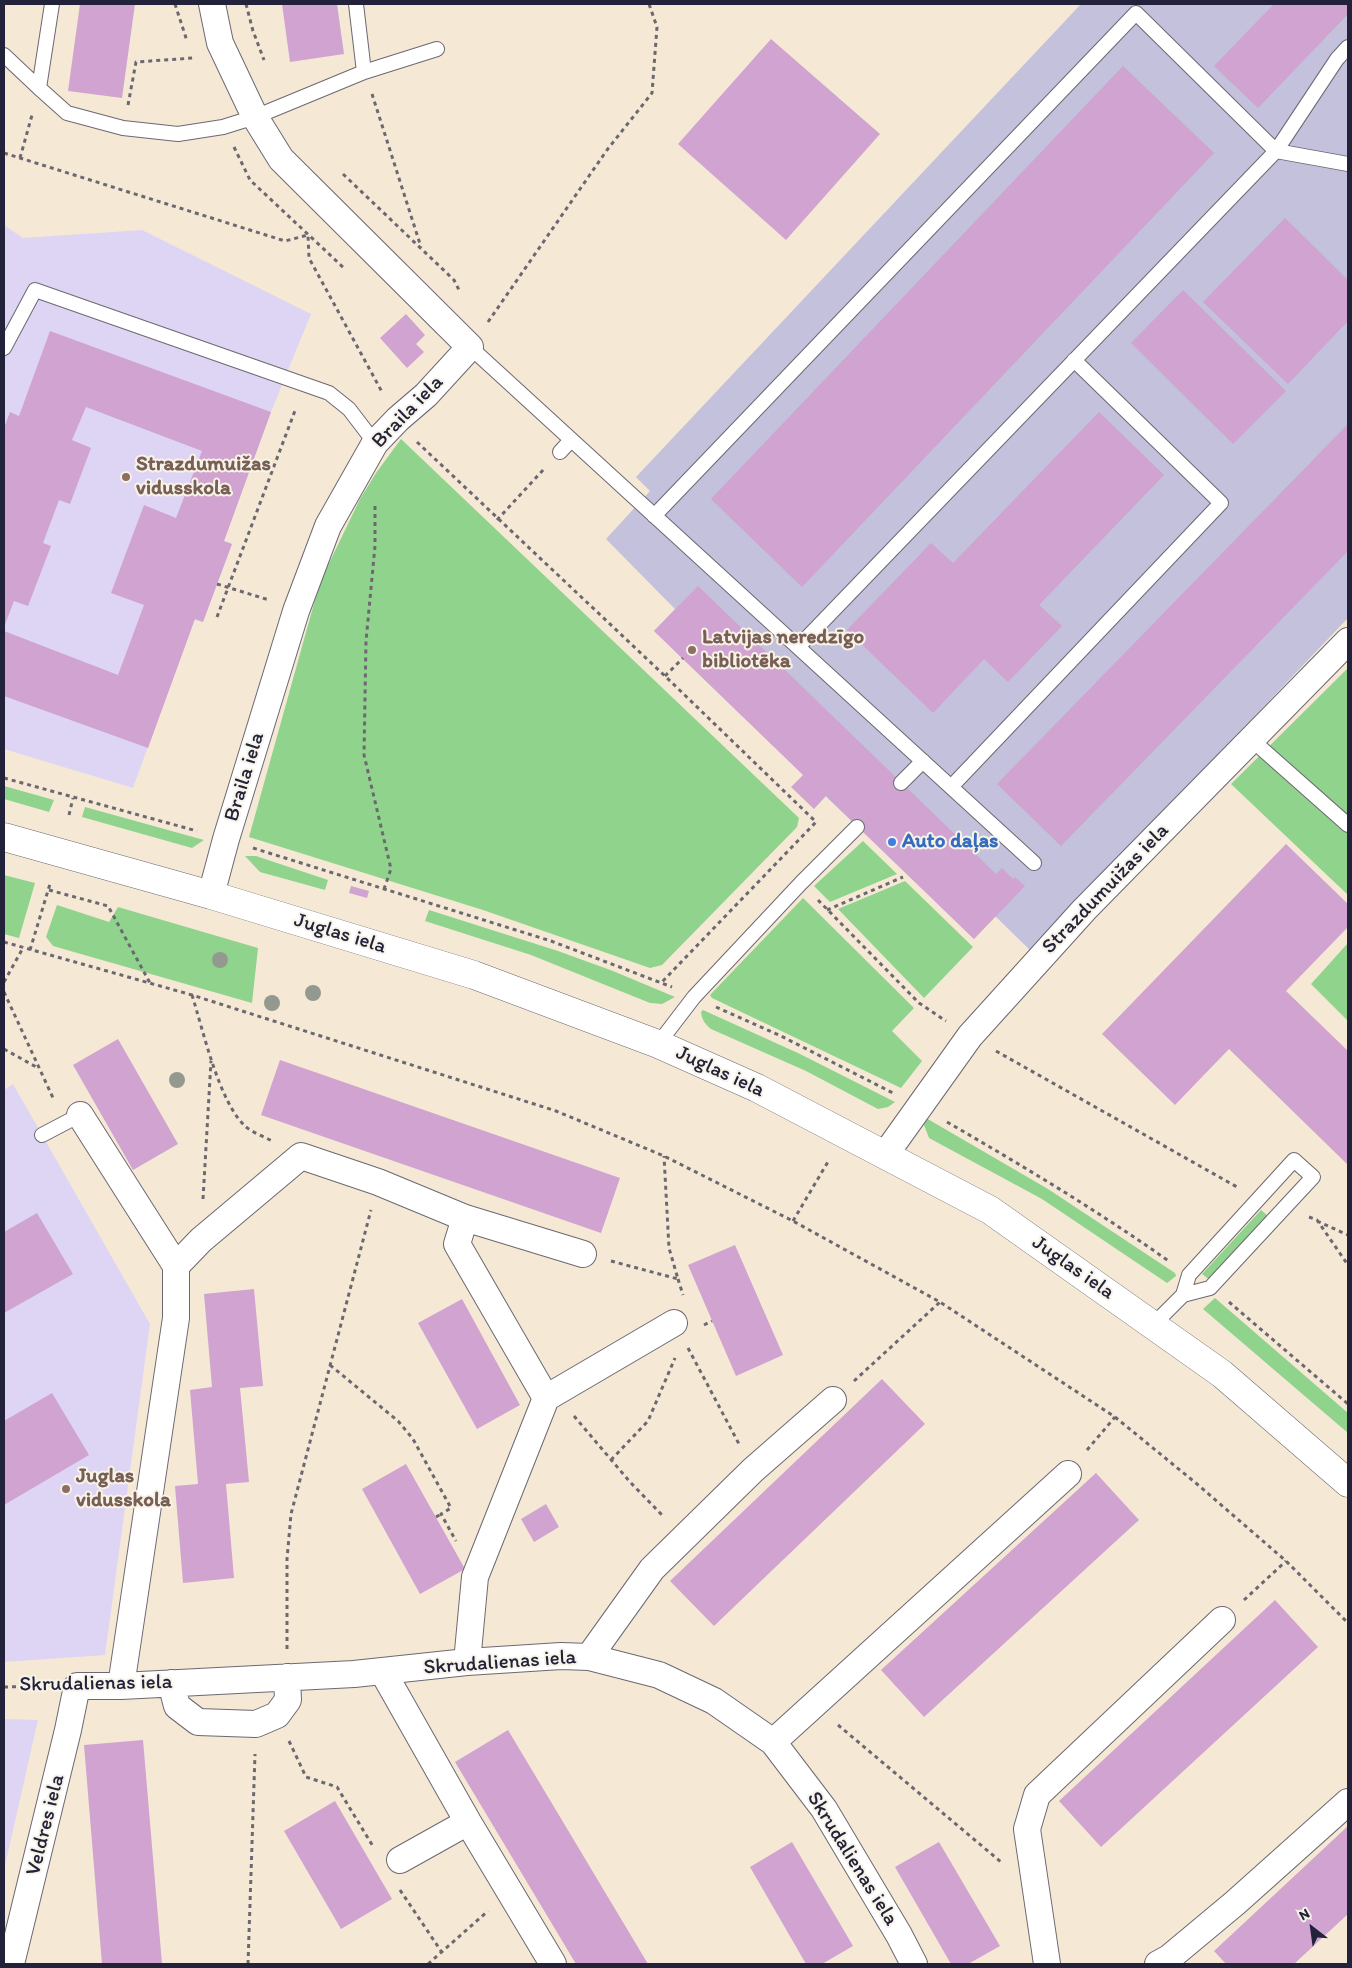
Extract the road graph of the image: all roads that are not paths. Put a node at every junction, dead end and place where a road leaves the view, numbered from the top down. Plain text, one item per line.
1 (52, 4) edge
2 (212, 4) edge
3 (356, 4) edge
4 (1348, 47) edge
5 (437, 50) dead end
6 (4, 54) edge
7 (364, 72) junction
8 (39, 88) junction
9 (255, 117) junction
10 (1276, 151) junction
11 (1348, 164) edge
12 (470, 347) junction
13 (4, 348) edge
14 (1074, 360) junction
15 (572, 440) junction
16 (375, 443) junction
17 (560, 452) road end
18 (654, 516) junction
19 (1348, 641) edge
20 (798, 647) junction
21 (1252, 740) junction
22 (923, 761) junction
23 (902, 783) dead end
24 (951, 787) junction
25 (1348, 825) edge
26 (858, 827) dead end
27 (4, 837) edge
28 (1034, 863) dead end
29 (211, 895) junction
30 (658, 1044) junction
31 (80, 1115) joint
32 (42, 1135) dead end
33 (885, 1155) junction
34 (465, 1218) junction
35 (584, 1254) road end
36 (176, 1266) junction
37 (1183, 1295) junction
38 (1154, 1324) junction
39 (679, 1331) road end
40 (550, 1396) junction
41 (834, 1400) road end
42 (1068, 1474) road end
43 (1348, 1483) edge
44 (1222, 1620) road end
45 (589, 1657) junction
46 (467, 1662) junction
47 (383, 1672) junction
48 (287, 1677) junction
49 (171, 1683) junction
50 (77, 1686) joint
51 (121, 1686) junction
52 (773, 1742) junction
53 (1348, 1802) edge
54 (468, 1822) junction
55 (397, 1871) road end
56 (10, 1964) edge
57 (553, 1964) edge
58 (914, 1964) edge
59 (1047, 1964) edge
60 (1158, 1964) edge

1 - 8 lane
2 - 9 street
3 - 7 lane
4 - 10 lane
5 - 7 lane
6 - 8 lane
7 - 9 lane
8 - 9 lane
9 - 12 street
10 - 11 lane
10 - 14 lane
10 - 18 lane
12 - 15 lane
12 - 16 street, Braila iela
13 - 16 lane
14 - 20 lane
14 - 24 lane
15 - 17 lane
15 - 18 lane
16 - 29 street, Braila iela
18 - 20 lane
19 - 21 street, Strazdumuižas iela
20 - 22 lane
21 - 25 lane
21 - 33 street, Strazdumuižas iela
22 - 23 lane
22 - 24 lane
24 - 28 lane
26 - 30 lane
27 - 29 main road, Juglas iela
29 - 30 main road, Juglas iela
30 - 33 main road, Juglas iela
31 - 32 lane
31 - 36 street
33 - 38 main road, Juglas iela
34 - 35 street
34 - 36 street
34 - 40 street
36 - 51 street
37 - 37 lane
37 - 38 lane
38 - 43 main road, Juglas iela
39 - 40 street
40 - 46 street
41 - 45 street
42 - 52 street
44 - 59 street
45 - 46 street, Skrudalienas iela
45 - 52 street, Skrudalienas iela
46 - 47 street, Skrudalienas iela
47 - 48 street, Skrudalienas iela
47 - 54 street
48 - 49 street, Skrudalienas iela
48 - 49 street
49 - 51 street, Skrudalienas iela
50 - 51 street, Skrudalienas iela
50 - 56 street, Veldres iela
52 - 58 street, Skrudalienas iela
53 - 60 street
54 - 55 street
54 - 57 street

